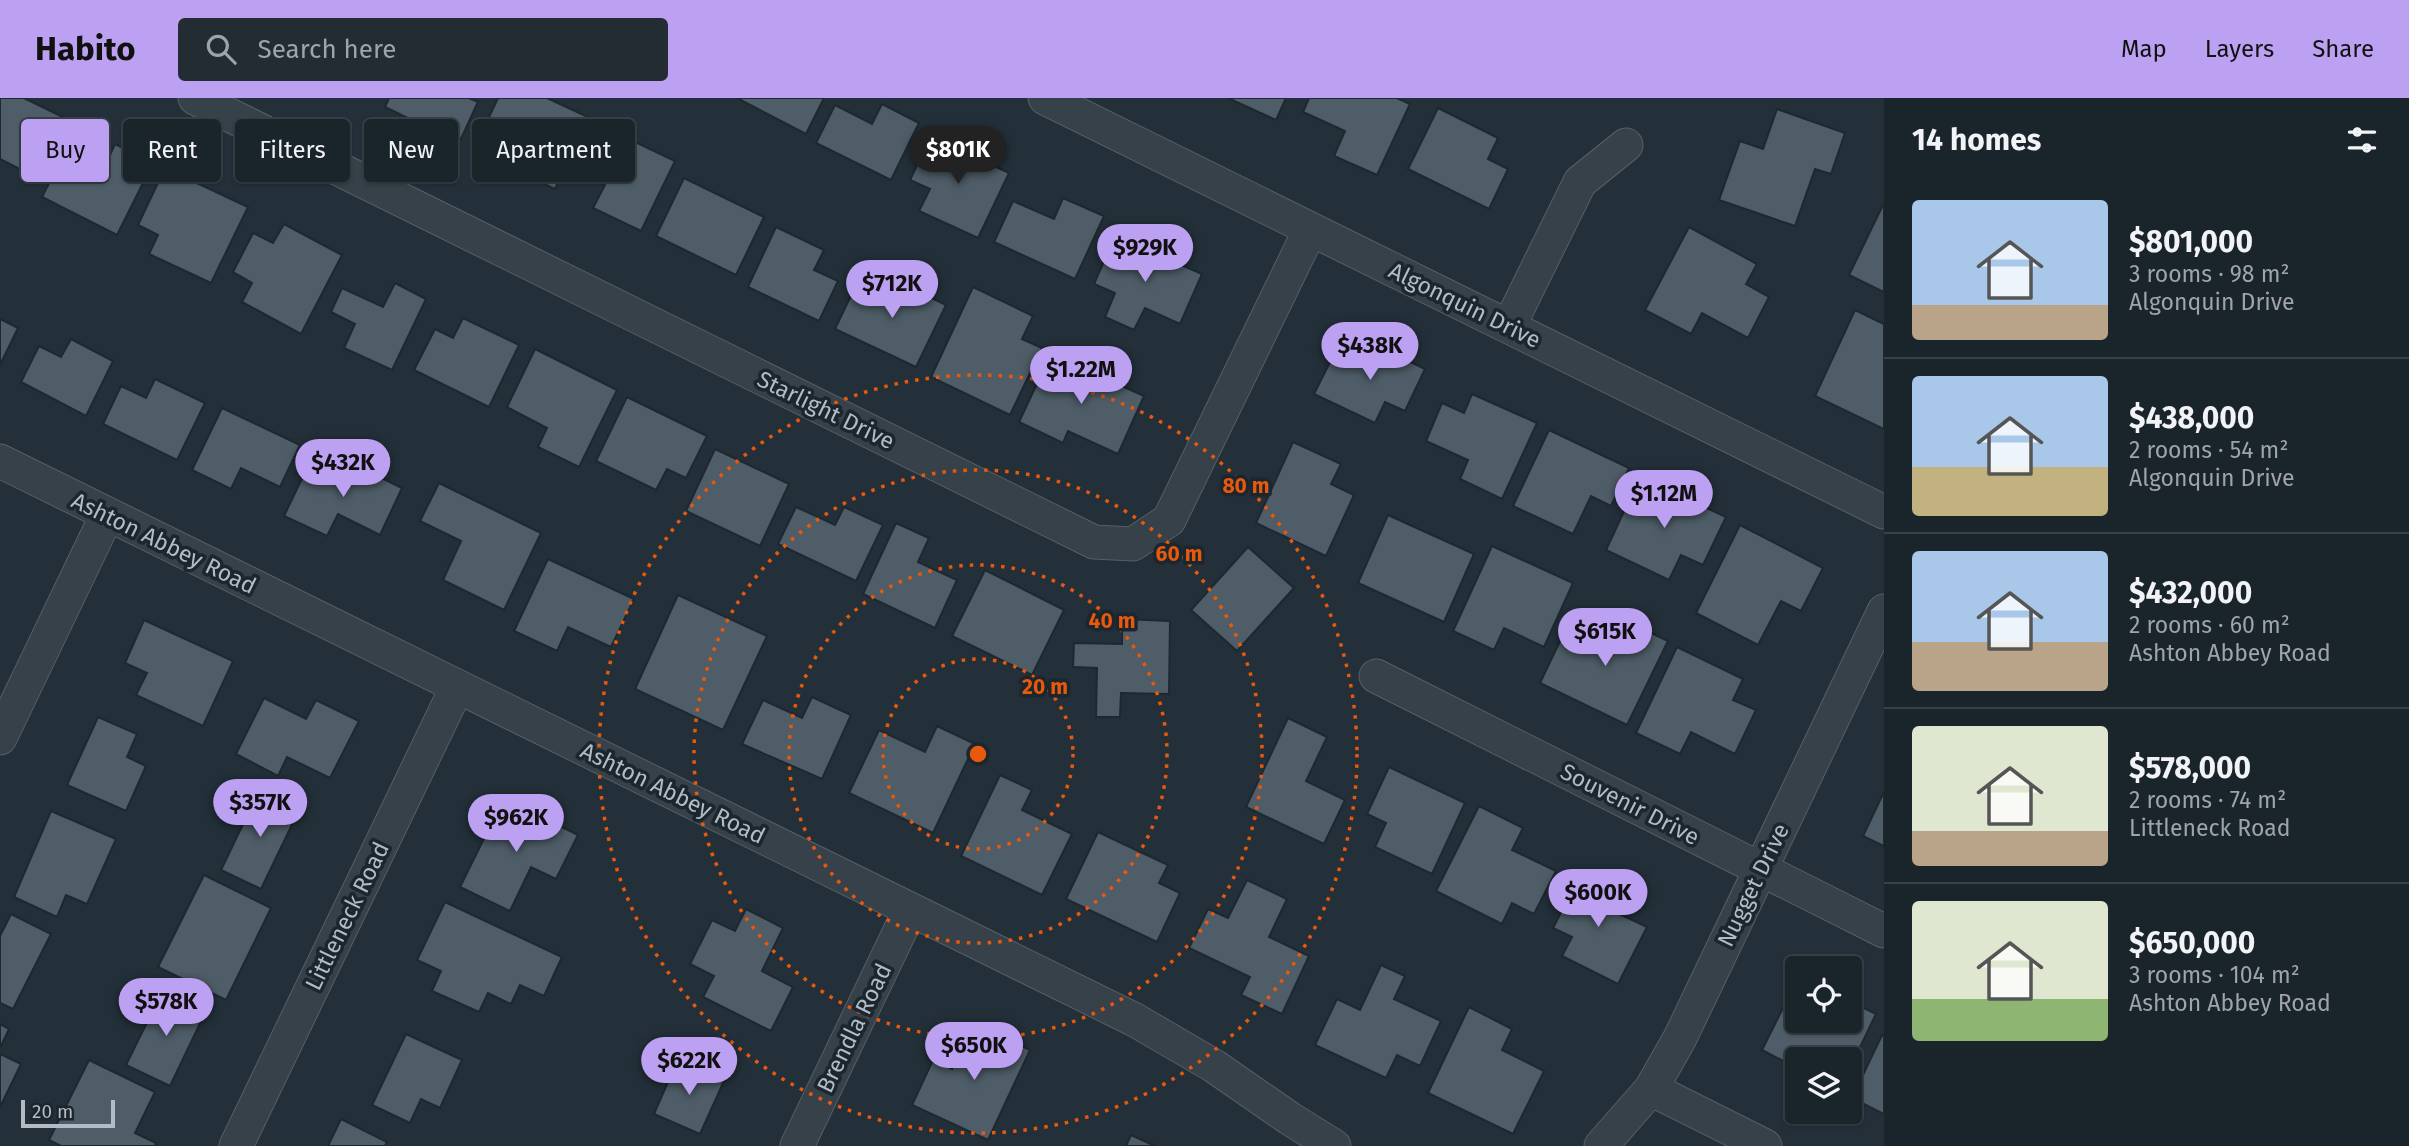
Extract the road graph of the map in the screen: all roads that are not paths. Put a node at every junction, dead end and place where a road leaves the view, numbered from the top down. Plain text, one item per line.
1 (195, 98) edge
2 (1045, 98) edge
3 (1626, 145) dead end
4 (1310, 230) junction
5 (1509, 326) junction
6 (0, 461) edge
7 (1884, 512) edge
8 (107, 515) junction
9 (1884, 611) edge
10 (1376, 676) dead end
11 (457, 687) junction
12 (0, 738) edge
13 (1760, 870) junction
14 (910, 911) junction
15 (1884, 930) edge
16 (1651, 1089) junction
17 (236, 1146) edge
18 (797, 1146) edge
19 (1334, 1146) edge
20 (1601, 1146) edge
21 (1765, 1146) edge

1 - 4 street, Starlight Drive
2 - 4 street, Algonquin Drive
3 - 5 street
4 - 5 street, Algonquin Drive
5 - 7 street, Algonquin Drive
6 - 8 street, Ashton Abbey Road
8 - 11 street, Ashton Abbey Road
8 - 12 street
9 - 13 street, Nugget Drive
10 - 13 street, Souvenir Drive
11 - 14 street, Ashton Abbey Road
11 - 17 street, Littleneck Road
13 - 15 street, Souvenir Drive
13 - 16 street, Nugget Drive
14 - 18 street, Brendla Road
14 - 19 street, Ashton Abbey Road
16 - 20 street, Nugget Drive
16 - 21 street

